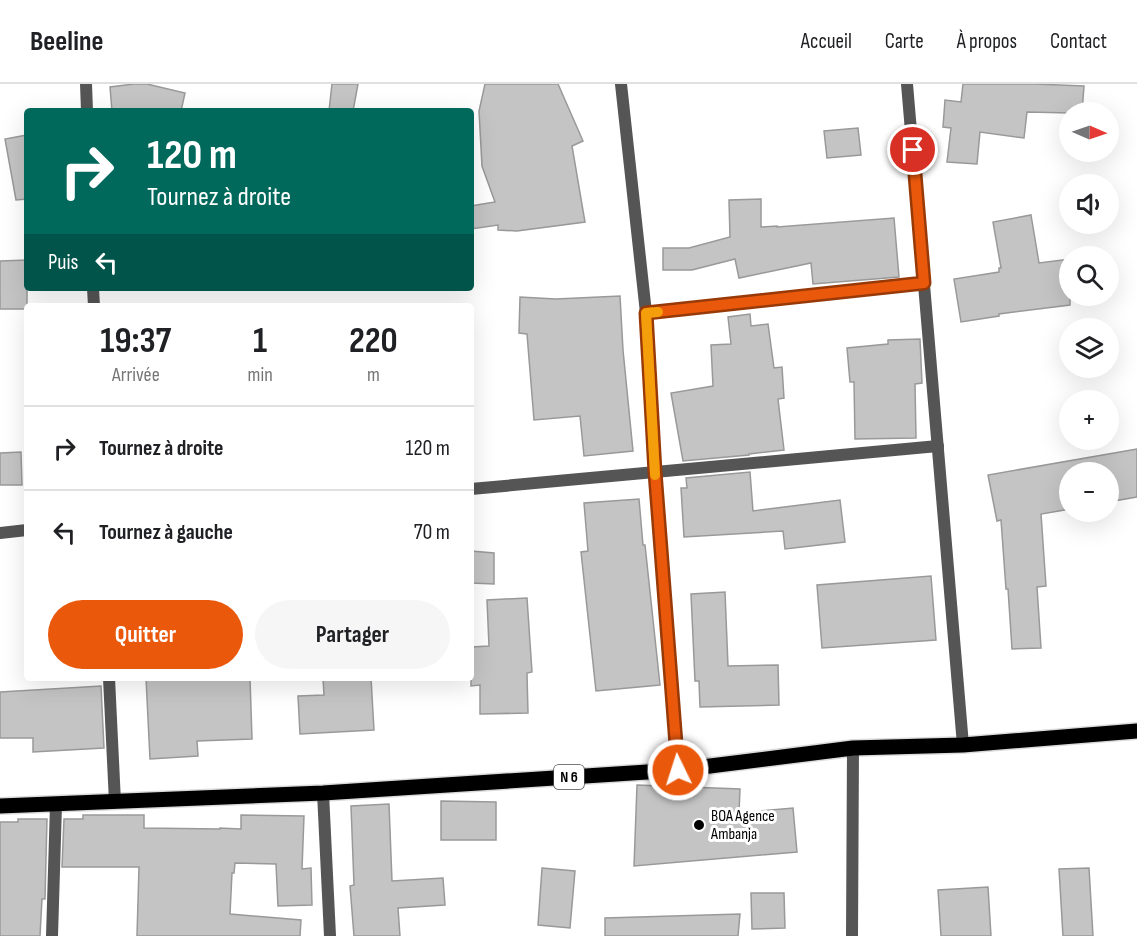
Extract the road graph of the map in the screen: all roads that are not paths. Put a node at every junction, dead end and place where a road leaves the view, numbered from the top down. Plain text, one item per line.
1 (86, 84) edge
2 (621, 84) edge
3 (907, 84) edge
4 (87, 108) edge
5 (924, 283) junction
6 (646, 313) junction
7 (938, 446) junction
8 (655, 472) junction
9 (474, 489) edge
10 (24, 530) edge
11 (0, 533) edge
12 (110, 681) edge
13 (1137, 731) edge
14 (963, 745) junction
15 (853, 748) junction
16 (678, 770) junction
17 (323, 793) junction
18 (116, 802) junction
19 (56, 805) junction
20 (0, 806) edge
21 (52, 936) edge
22 (330, 936) edge
23 (852, 936) edge

1 - 4 street
2 - 6 street
3 - 5 street
5 - 6 street
5 - 7 street
6 - 8 street
7 - 8 street
7 - 14 street
8 - 9 street
8 - 16 street
10 - 11 street
12 - 18 street
13 - 14 main road, N 6
14 - 15 main road, N 6
15 - 16 main road, N 6
15 - 23 street
16 - 17 main road, N 6
17 - 18 main road, N 6
17 - 22 street
18 - 19 main road, N 6
19 - 20 main road, N 6
19 - 21 street

